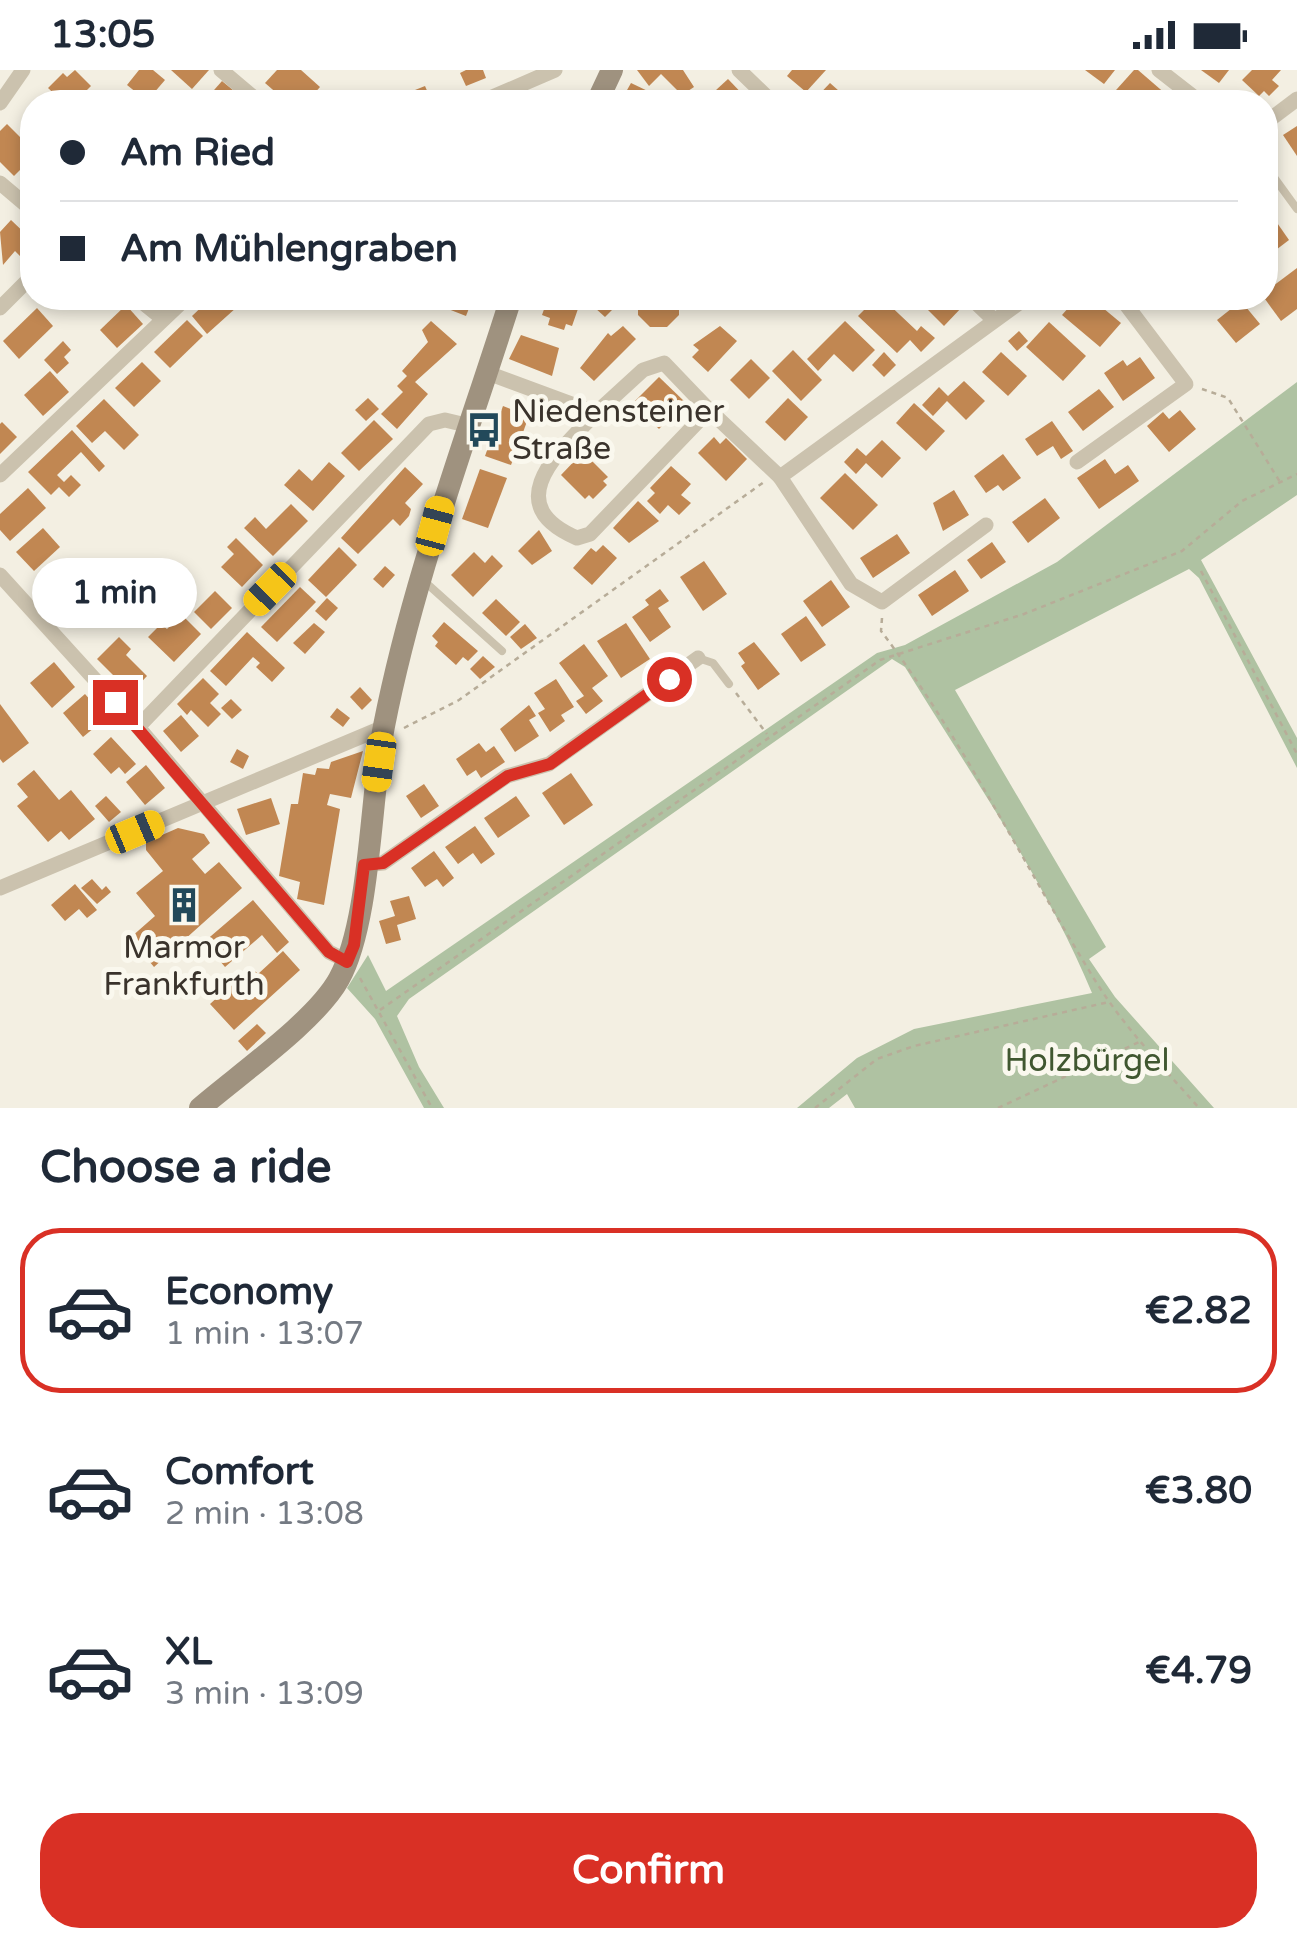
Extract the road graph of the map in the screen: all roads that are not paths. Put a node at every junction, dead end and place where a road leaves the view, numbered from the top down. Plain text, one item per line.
1 (22, 70) edge
2 (221, 70) edge
3 (555, 70) edge
4 (739, 70) edge
5 (1158, 70) edge
6 (245, 90) edge
7 (509, 90) edge
8 (760, 90) edge
9 (1184, 90) edge
10 (0, 103) edge
11 (0, 183) edge
12 (1278, 183) edge
13 (20, 200) edge
14 (1297, 209) edge
15 (20, 288) edge
16 (0, 308) edge
17 (152, 310) edge
18 (173, 310) edge
19 (507, 310) edge
20 (984, 310) edge
21 (1009, 310) edge
22 (1130, 310) edge
23 (163, 319) junction
24 (994, 320) junction
25 (485, 372) junction
26 (709, 410) junction
27 (596, 413) junction
28 (466, 426) junction
29 (1076, 462) dead end
30 (0, 475) edge
31 (780, 477) junction
32 (986, 525) dead end
33 (0, 575) edge
34 (421, 578) junction
35 (502, 651) dead end
36 (698, 658) joint
37 (730, 684) road end
38 (138, 727) junction
39 (384, 727) junction
40 (203, 804) junction
41 (364, 865) junction
42 (0, 888) edge
43 (342, 972) junction
44 (200, 1108) edge

1 - 10 street
2 - 6 street
3 - 7 street
4 - 8 street
5 - 9 street
11 - 13 street
12 - 14 lane
15 - 16 street
17 - 23 street
18 - 23 street
19 - 25 main road
20 - 24 street
21 - 24 street
22 - 29 street
23 - 30 street
24 - 31 street
25 - 27 street
25 - 28 main road
26 - 27 street
26 - 27 street
26 - 31 street
28 - 34 main road
28 - 38 street
31 - 32 street
33 - 38 street
34 - 35 lane
34 - 39 main road
36 - 37 lane
36 - 41 street
38 - 40 street
39 - 40 street
39 - 41 main road
40 - 42 street
40 - 43 street
41 - 43 main road
43 - 44 main road

